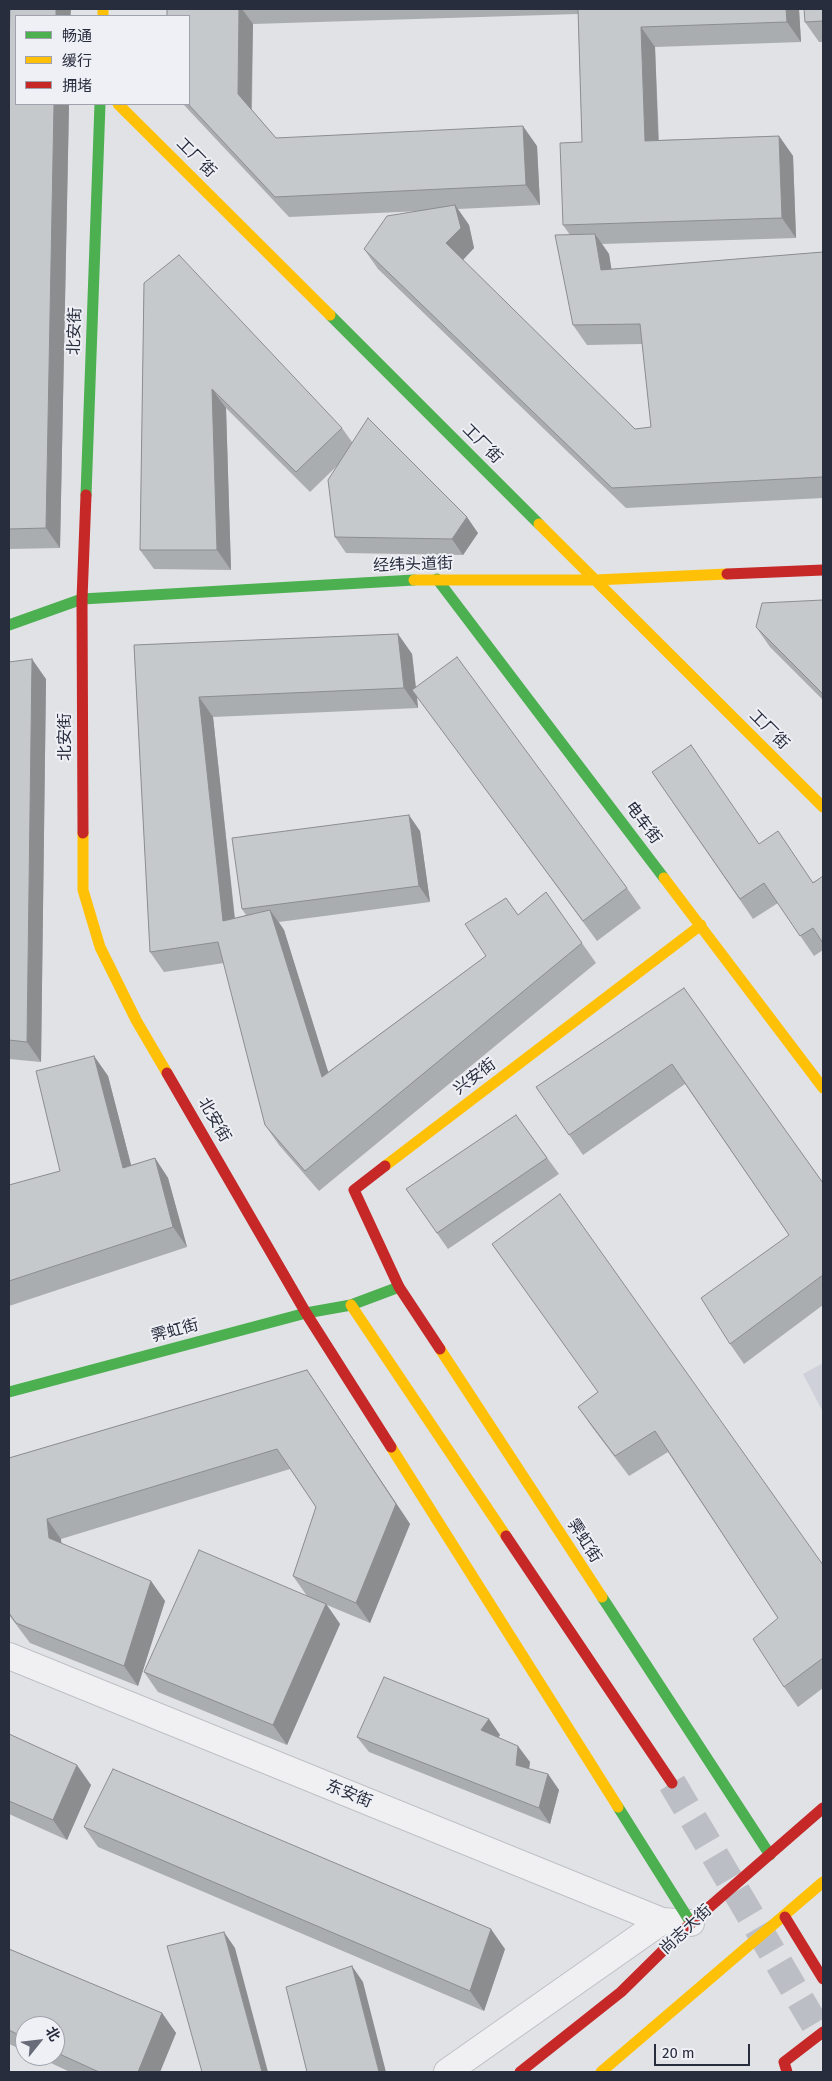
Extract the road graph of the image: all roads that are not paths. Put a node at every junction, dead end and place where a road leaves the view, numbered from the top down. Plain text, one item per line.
1 (100, 105) edge
2 (119, 105) edge
3 (823, 570) edge
4 (436, 579) junction
5 (595, 580) junction
6 (82, 599) junction
7 (9, 625) edge
8 (823, 807) edge
9 (701, 925) junction
10 (823, 1088) edge
11 (399, 1287) junction
12 (351, 1306) junction
13 (306, 1313) junction
14 (9, 1392) edge
15 (9, 1656) edge
16 (672, 1782) tunnel mouth
17 (823, 1808) edge
18 (770, 1855) junction
19 (823, 1882) edge
20 (785, 1918) junction
21 (662, 1921) junction
22 (691, 1923) junction
23 (823, 1979) edge
24 (823, 2032) edge
25 (446, 2072) edge
26 (520, 2072) edge
27 (601, 2072) edge
28 (788, 2072) edge

1 - 6 main road, 北安街
2 - 5 main road, 工厂街
3 - 5 main road, 经纬头道街
4 - 5 main road, 经纬头道街
4 - 6 main road, 经纬头道街
4 - 9 main road, 电车街
5 - 8 main road, 工厂街
6 - 7 main road, 经纬头道街
6 - 13 main road, 北安街
9 - 10 main road, 电车街
9 - 11 main road, 兴安街
11 - 12 main road, 霁虹街
11 - 18 main road, 霁虹街
12 - 13 main road, 霁虹街
12 - 16 main road
13 - 14 main road, 霁虹街
13 - 22 main road, 北安街
15 - 21 street, 东安街
17 - 18 main road, 尚志大街
18 - 22 main road, 尚志大街
19 - 20 main road
20 - 23 main road
20 - 27 main road
21 - 22 street, 东安街
21 - 25 street, 尚志大街
22 - 26 main road, 尚志大街
24 - 28 main road

